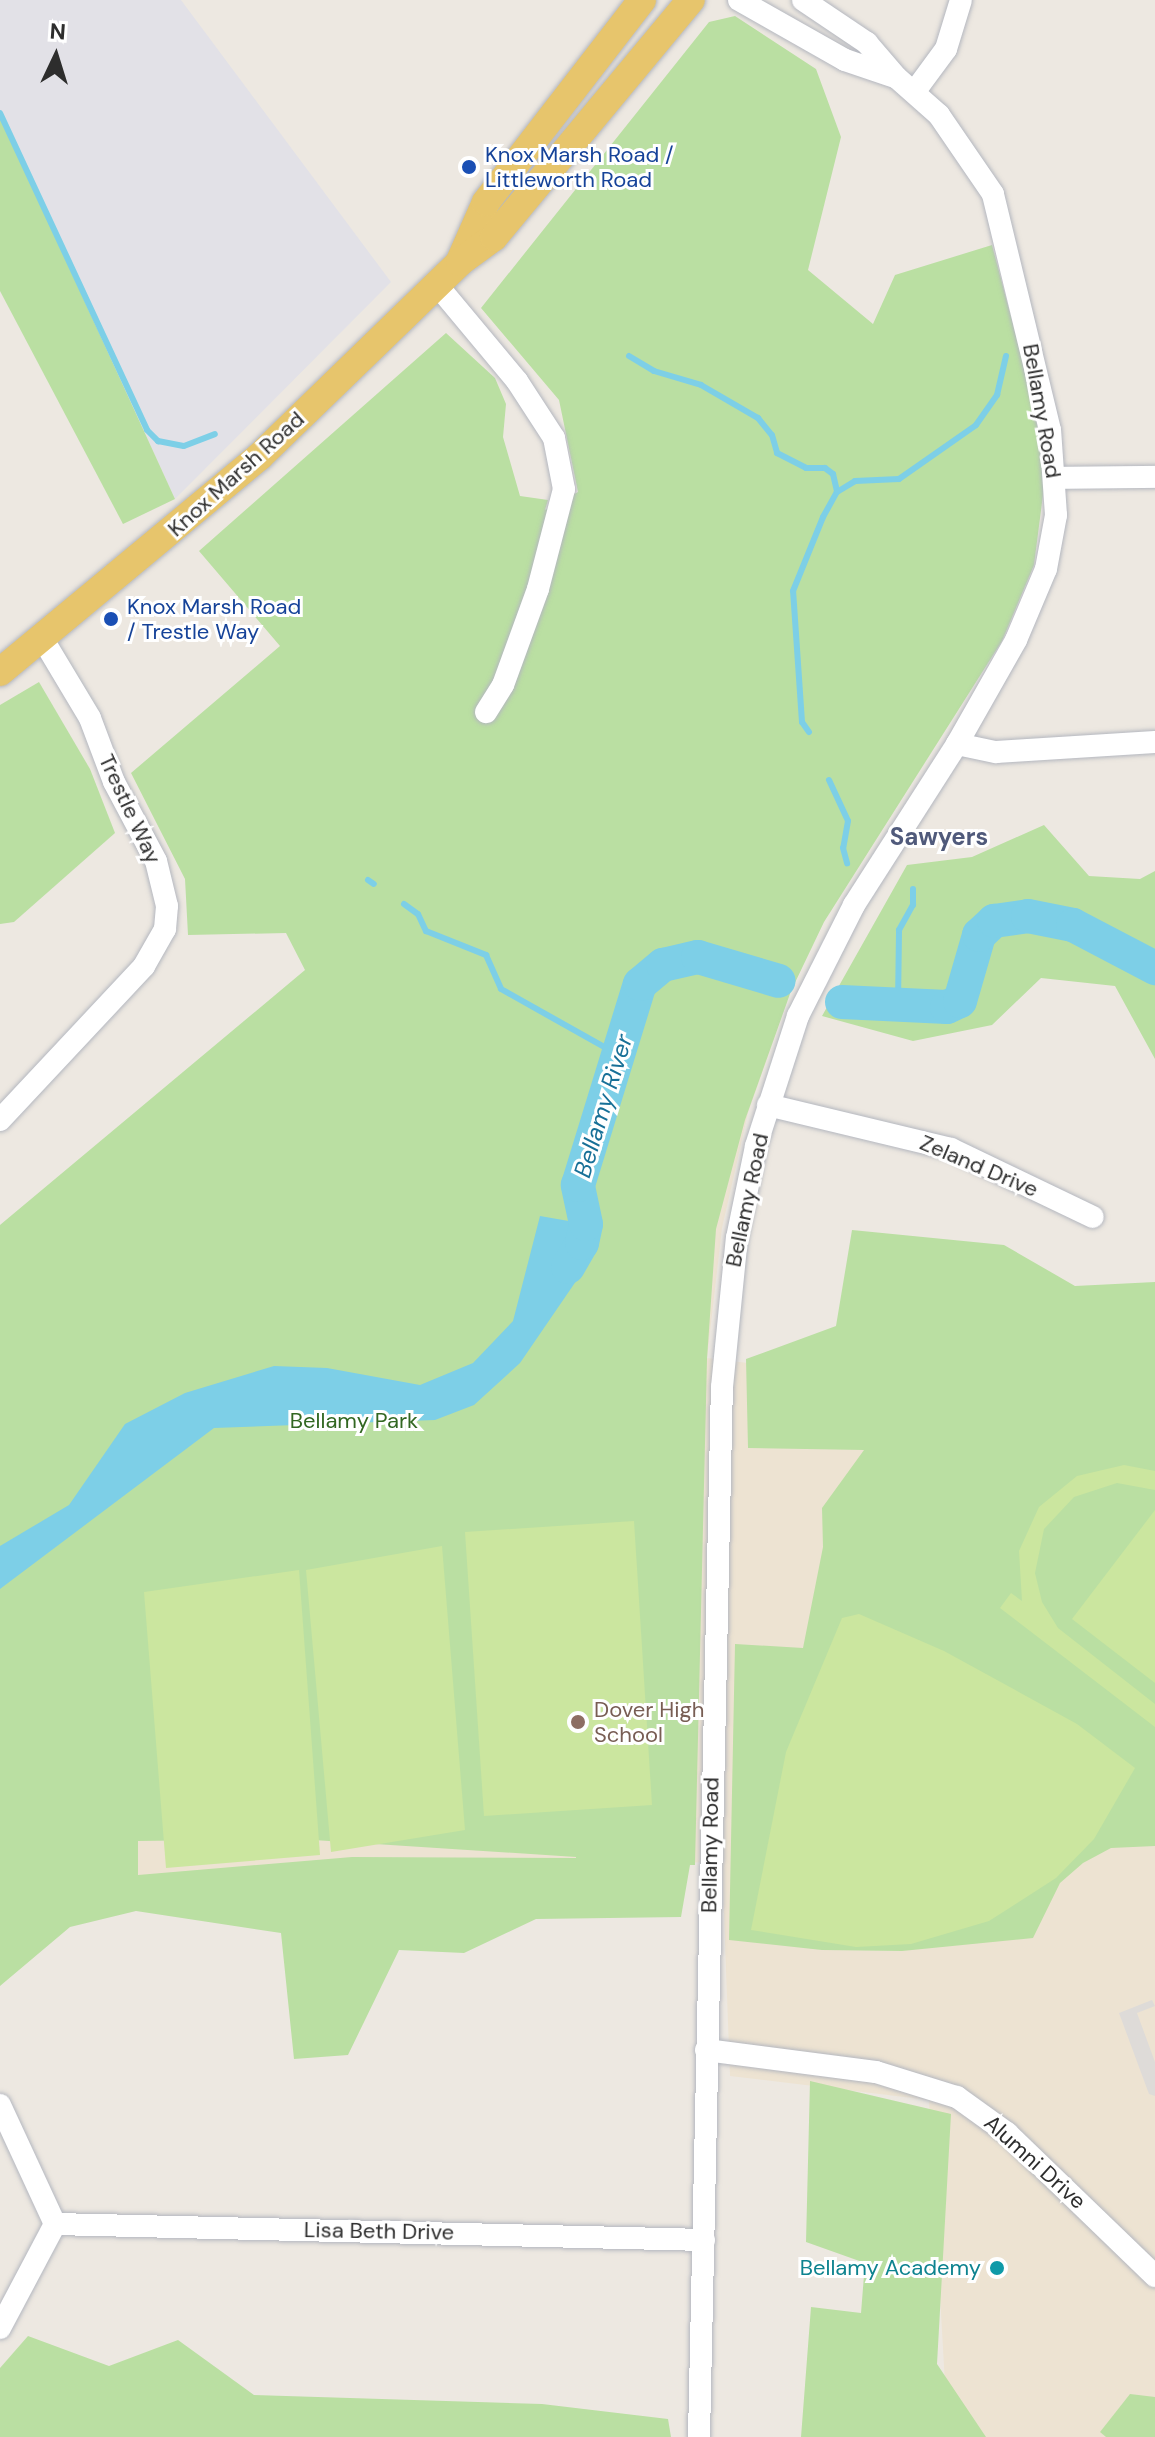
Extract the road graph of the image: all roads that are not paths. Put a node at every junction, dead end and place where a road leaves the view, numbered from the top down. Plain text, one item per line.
1 (618, 0) edge
2 (642, 0) edge
3 (691, 0) edge
4 (739, 0) edge
5 (803, 0) edge
6 (961, 0) edge
7 (592, 63) junction
8 (896, 77) junction
9 (915, 91) junction
10 (460, 262) junction
11 (437, 285) junction
12 (1155, 477) edge
13 (1055, 478) junction
14 (44, 641) junction
15 (0, 672) edge
16 (486, 712) dead end
17 (1155, 742) edge
18 (957, 744) junction
19 (768, 1105) junction
20 (4, 1109) edge
21 (1093, 1217) dead end
22 (706, 2050) junction
23 (0, 2105) edge
24 (55, 2224) junction
25 (704, 2240) junction
26 (1155, 2276) edge
27 (0, 2328) edge
28 (699, 2437) edge

1 - 7 main road
2 - 7 main road, Knox Marsh Road
3 - 10 main road, Knox Marsh Road
4 - 8 street, Bellamy Road
5 - 8 street, Bellamy Road
6 - 9 street
7 - 10 main road, Knox Marsh Road
8 - 9 street, Bellamy Road
9 - 13 street, Bellamy Road
10 - 11 main road, Knox Marsh Road
11 - 14 main road, Knox Marsh Road
11 - 16 street
12 - 13 street
13 - 18 street, Bellamy Road
14 - 15 main road, Knox Marsh Road
14 - 20 street, Trestle Way
17 - 18 street
18 - 19 street, Bellamy Road
19 - 21 street, Zeland Drive
19 - 22 street, Bellamy Road
22 - 25 street, Bellamy Road
22 - 26 street, Alumni Drive
23 - 24 street
24 - 25 street, Lisa Beth Drive
24 - 27 street
25 - 28 street, Bellamy Road

